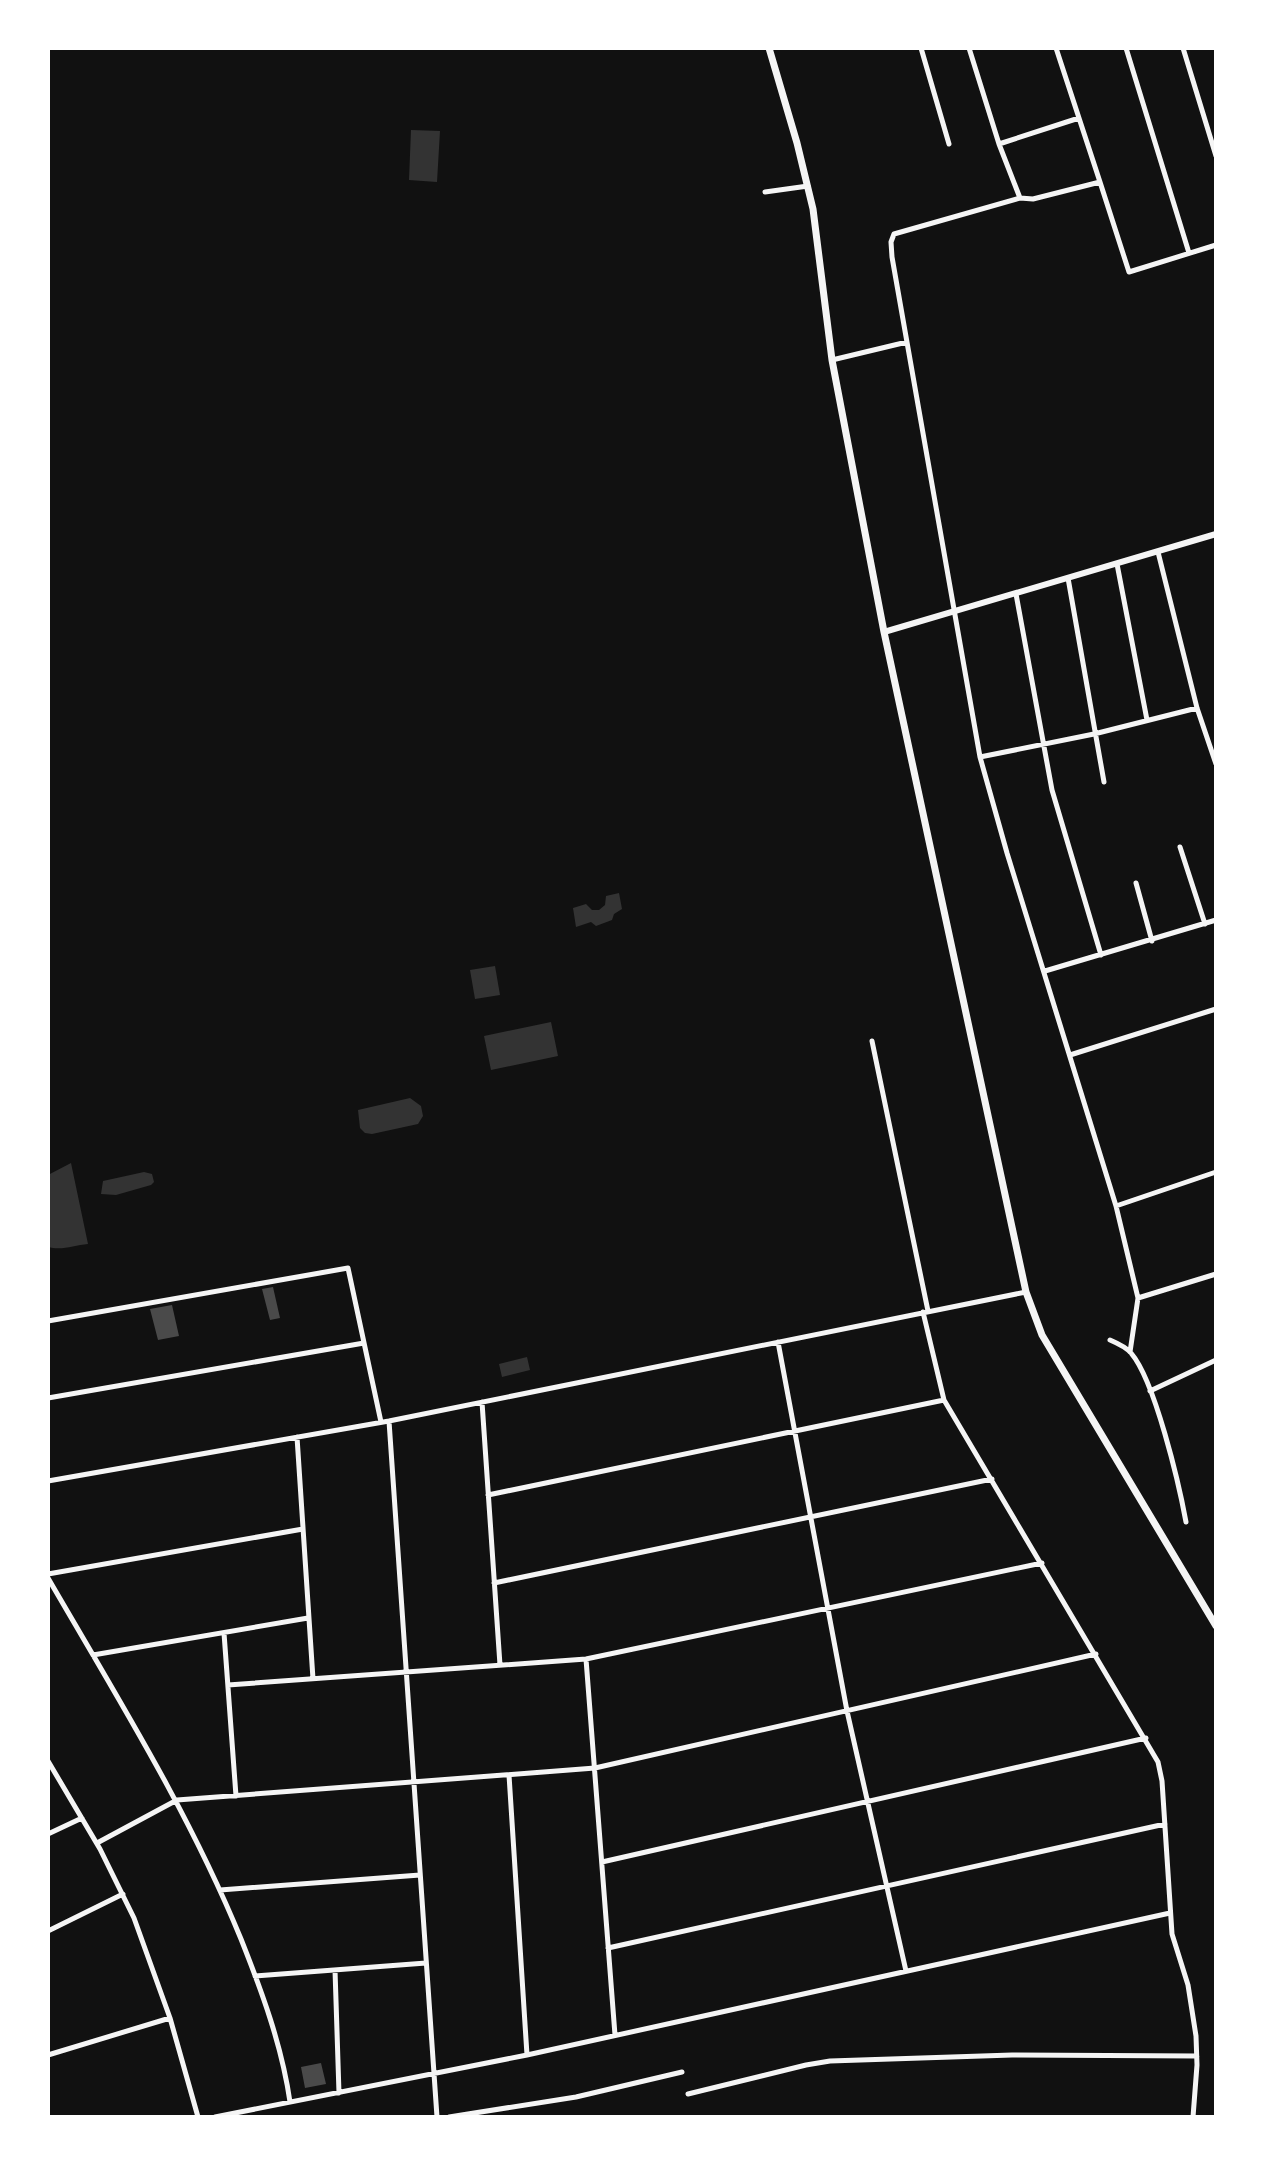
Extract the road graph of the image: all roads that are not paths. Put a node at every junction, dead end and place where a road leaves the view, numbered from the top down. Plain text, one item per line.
1 (769, 48) edge
2 (921, 48) edge
3 (969, 48) edge
4 (1056, 48) edge
5 (1126, 48) edge
6 (1183, 48) edge
7 (1079, 118) junction
8 (949, 144) dead end
9 (999, 144) junction
10 (1216, 156) edge
11 (1100, 182) junction
12 (808, 186) junction
13 (765, 192) dead end
14 (1020, 198) junction
15 (1216, 245) edge
16 (1189, 253) junction
17 (907, 342) junction
18 (832, 360) junction
19 (1216, 534) edge
20 (1158, 552) junction
21 (1117, 564) junction
22 (1068, 578) junction
23 (1016, 594) junction
24 (956, 611) junction
25 (884, 632) junction
26 (1197, 708) junction
27 (1147, 721) junction
28 (1094, 734) junction
29 (1043, 744) junction
30 (980, 757) junction
31 (1216, 764) edge
32 (1104, 782) dead end
33 (1180, 847) dead end
34 (1136, 883) dead end
35 (1216, 920) edge
36 (1205, 924) junction
37 (1152, 941) junction
38 (1101, 955) junction
39 (1045, 971) junction
40 (1216, 1009) edge
41 (872, 1041) dead end
42 (1070, 1055) junction
43 (1216, 1172) edge
44 (1116, 1206) junction
45 (1216, 1274) edge
46 (1026, 1292) junction
47 (1138, 1298) junction
48 (926, 1311) junction
49 (48, 1321) edge
50 (1110, 1340) dead end
51 (778, 1342) junction
52 (364, 1343) junction
53 (1130, 1352) junction
54 (1216, 1361) edge
55 (1150, 1391) junction
56 (48, 1398) edge
57 (944, 1400) junction
58 (482, 1402) junction
59 (389, 1421) junction
60 (381, 1422) junction
61 (794, 1431) junction
62 (297, 1437) junction
63 (992, 1479) junction
64 (48, 1481) edge
65 (488, 1495) junction
66 (811, 1517) junction
67 (1186, 1522) dead end
68 (303, 1529) junction
69 (1042, 1563) junction
70 (48, 1576) edge
71 (494, 1583) junction
72 (828, 1608) junction
73 (309, 1618) junction
74 (1216, 1626) edge
75 (224, 1633) junction
76 (1096, 1654) junction
77 (93, 1655) junction
78 (586, 1659) junction
79 (500, 1665) junction
80 (406, 1672) junction
81 (313, 1679) junction
82 (228, 1685) junction
83 (847, 1711) junction
84 (1146, 1738) junction
85 (48, 1761) edge
86 (595, 1768) junction
87 (509, 1775) junction
88 (414, 1783) junction
89 (236, 1796) junction
90 (177, 1800) junction
91 (868, 1801) junction
92 (82, 1818) junction
93 (1165, 1824) junction
94 (48, 1834) edge
95 (97, 1843) junction
96 (602, 1862) junction
97 (420, 1875) junction
98 (887, 1886) junction
99 (220, 1890) junction
100 (123, 1894) junction
101 (1170, 1913) junction
102 (48, 1931) edge
103 (608, 1948) junction
104 (426, 1963) junction
105 (335, 1970) junction
106 (906, 1971) junction
107 (255, 1976) junction
108 (170, 2018) junction
109 (615, 2035) junction
110 (48, 2055) edge
111 (527, 2055) junction
112 (1197, 2056) junction
113 (682, 2072) dead end
114 (434, 2074) junction
115 (339, 2093) junction
116 (688, 2094) dead end
117 (290, 2102) junction
118 (198, 2117) edge
119 (215, 2117) edge
120 (437, 2117) edge
121 (449, 2117) edge
122 (1193, 2117) edge

1 - 12 main road
2 - 8 street
3 - 9 street
4 - 7 street
5 - 16 street
6 - 10 street
7 - 9 street
7 - 11 street
9 - 14 street
11 - 14 street
11 - 16 street
12 - 13 street
12 - 18 main road
14 - 17 street
15 - 16 street
17 - 18 street
17 - 24 street
18 - 25 main road
19 - 20 street
20 - 21 street
20 - 26 street
21 - 22 street
21 - 27 street
22 - 23 street
22 - 28 street
23 - 24 street
23 - 29 street
24 - 25 street
24 - 30 street
25 - 46 main road
26 - 27 street
26 - 31 street
27 - 28 street
28 - 29 street
28 - 32 street
29 - 30 street
29 - 38 street
30 - 39 street
33 - 36 street
34 - 37 street
35 - 36 street
36 - 37 street
37 - 38 street
38 - 39 street
39 - 42 street
40 - 42 street
41 - 48 street
42 - 44 street
43 - 44 street
44 - 47 street
45 - 47 street
46 - 48 street
46 - 74 main road
47 - 53 street
48 - 51 street
48 - 57 street
49 - 52 street
50 - 53 street
51 - 58 street
51 - 61 street
52 - 56 street
52 - 60 street
53 - 55 street
54 - 55 street
55 - 67 street
57 - 61 street
57 - 63 street
58 - 59 street
58 - 65 street
59 - 60 street
59 - 80 street
60 - 62 street
61 - 65 street
61 - 66 street
62 - 64 street
62 - 68 street
63 - 66 street
63 - 69 street
65 - 71 street
66 - 71 street
66 - 72 street
68 - 70 street
68 - 73 street
69 - 72 street
69 - 76 street
70 - 77 street
71 - 79 street
72 - 78 street
72 - 83 street
73 - 75 street
73 - 81 street
75 - 77 street
75 - 82 street
76 - 83 street
76 - 84 street
77 - 90 street
78 - 79 street
78 - 86 street
79 - 80 street
80 - 81 street
80 - 88 street
81 - 82 street
82 - 89 street
83 - 86 street
83 - 91 street
84 - 91 street
84 - 93 street
85 - 92 street
86 - 87 street
86 - 96 street
87 - 88 street
87 - 111 street
88 - 89 street
88 - 97 street
89 - 90 street
90 - 95 street
90 - 99 street
91 - 96 street
91 - 98 street
92 - 94 street
92 - 95 street
93 - 98 street
93 - 101 street
95 - 100 street
96 - 103 street
97 - 99 street
97 - 104 street
98 - 103 street
98 - 106 street
99 - 107 street
100 - 102 street
100 - 108 street
101 - 106 street
101 - 112 street
103 - 109 street
104 - 105 street
104 - 114 street
105 - 107 street
105 - 115 street
106 - 109 street
107 - 117 street
108 - 110 street
108 - 118 street
109 - 111 street
111 - 114 street
112 - 116 street
112 - 122 street
113 - 121 street
114 - 115 street
114 - 120 street
115 - 117 street
117 - 119 street

